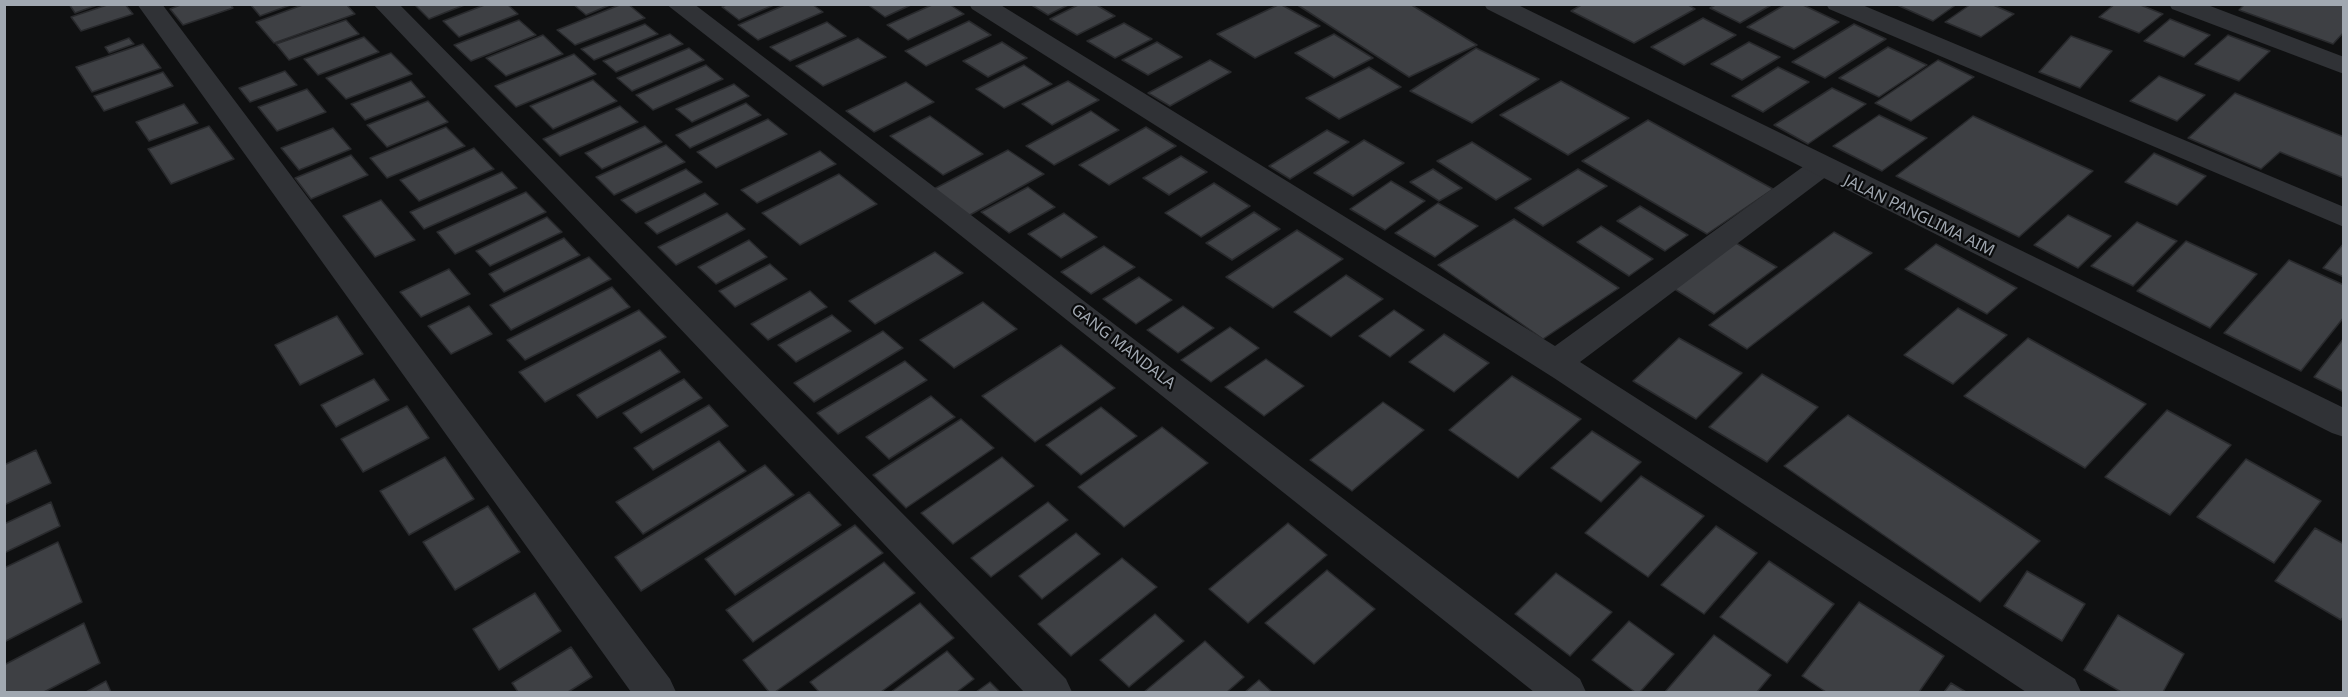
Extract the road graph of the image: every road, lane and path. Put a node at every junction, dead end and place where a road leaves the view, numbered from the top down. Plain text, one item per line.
1 (149, 4) edge
2 (385, 4) edge
3 (678, 4) edge
4 (981, 4) edge
5 (1496, 4) edge
6 (1838, 4) edge
7 (2181, 4) edge
8 (2343, 66) edge
9 (1821, 167) junction
10 (2343, 218) edge
11 (1556, 362) junction
12 (2343, 424) edge
13 (655, 693) edge
14 (1052, 693) edge
15 (1565, 693) edge
16 (2060, 693) edge

1 - 13 street
2 - 14 street
3 - 15 street, GANG MANDALA
4 - 11 street
5 - 9 street, JALAN PANGLIMA AIM
6 - 10 street
7 - 8 street
9 - 11 street
9 - 12 street, JALAN PANGLIMA AIM
11 - 16 street

